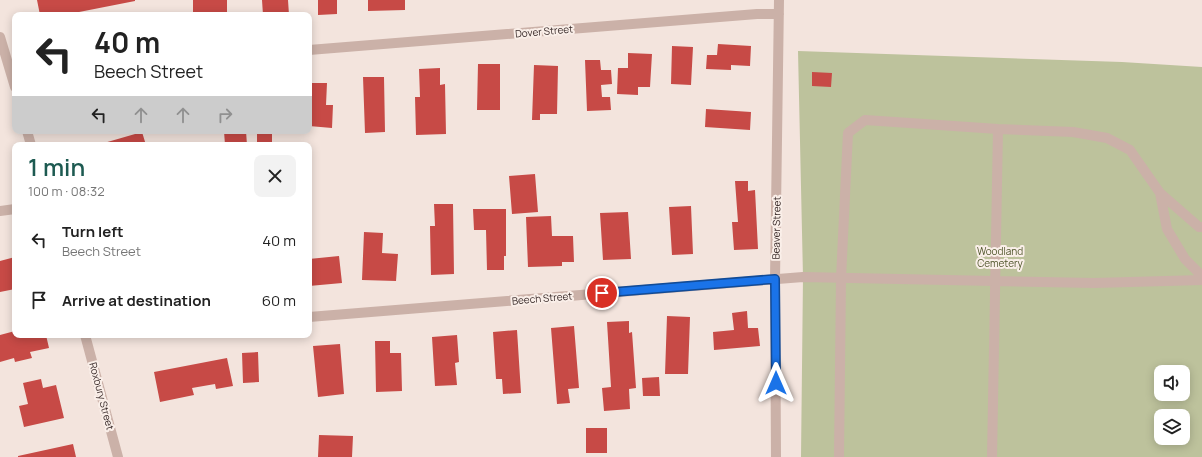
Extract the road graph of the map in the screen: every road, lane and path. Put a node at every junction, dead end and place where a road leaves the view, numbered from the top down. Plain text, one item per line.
1 (779, 0) edge
2 (779, 14) junction
3 (0, 37) edge
4 (312, 50) edge
5 (12, 72) edge
6 (998, 129) junction
7 (1160, 193) junction
8 (12, 209) edge
9 (0, 211) edge
10 (1202, 227) edge
11 (1202, 276) edge
12 (841, 278) junction
13 (775, 279) junction
14 (1202, 280) edge
15 (996, 281) junction
16 (312, 317) edge
17 (87, 338) edge
18 (118, 457) edge
19 (776, 457) edge
20 (839, 457) edge
21 (992, 457) edge

1 - 2 street, Beaver Street
2 - 4 street, Dover Street
2 - 13 street, Beaver Street
3 - 5 street
6 - 7 street
6 - 12 street
6 - 15 street
7 - 10 street
7 - 11 street
8 - 9 street
12 - 13 street, Beech Street
12 - 15 street, Beech Street
12 - 20 street
13 - 16 street, Beech Street
13 - 19 street, Beaver Street
14 - 15 street, Beech Street
15 - 21 street
17 - 18 street, Roxbury Street

